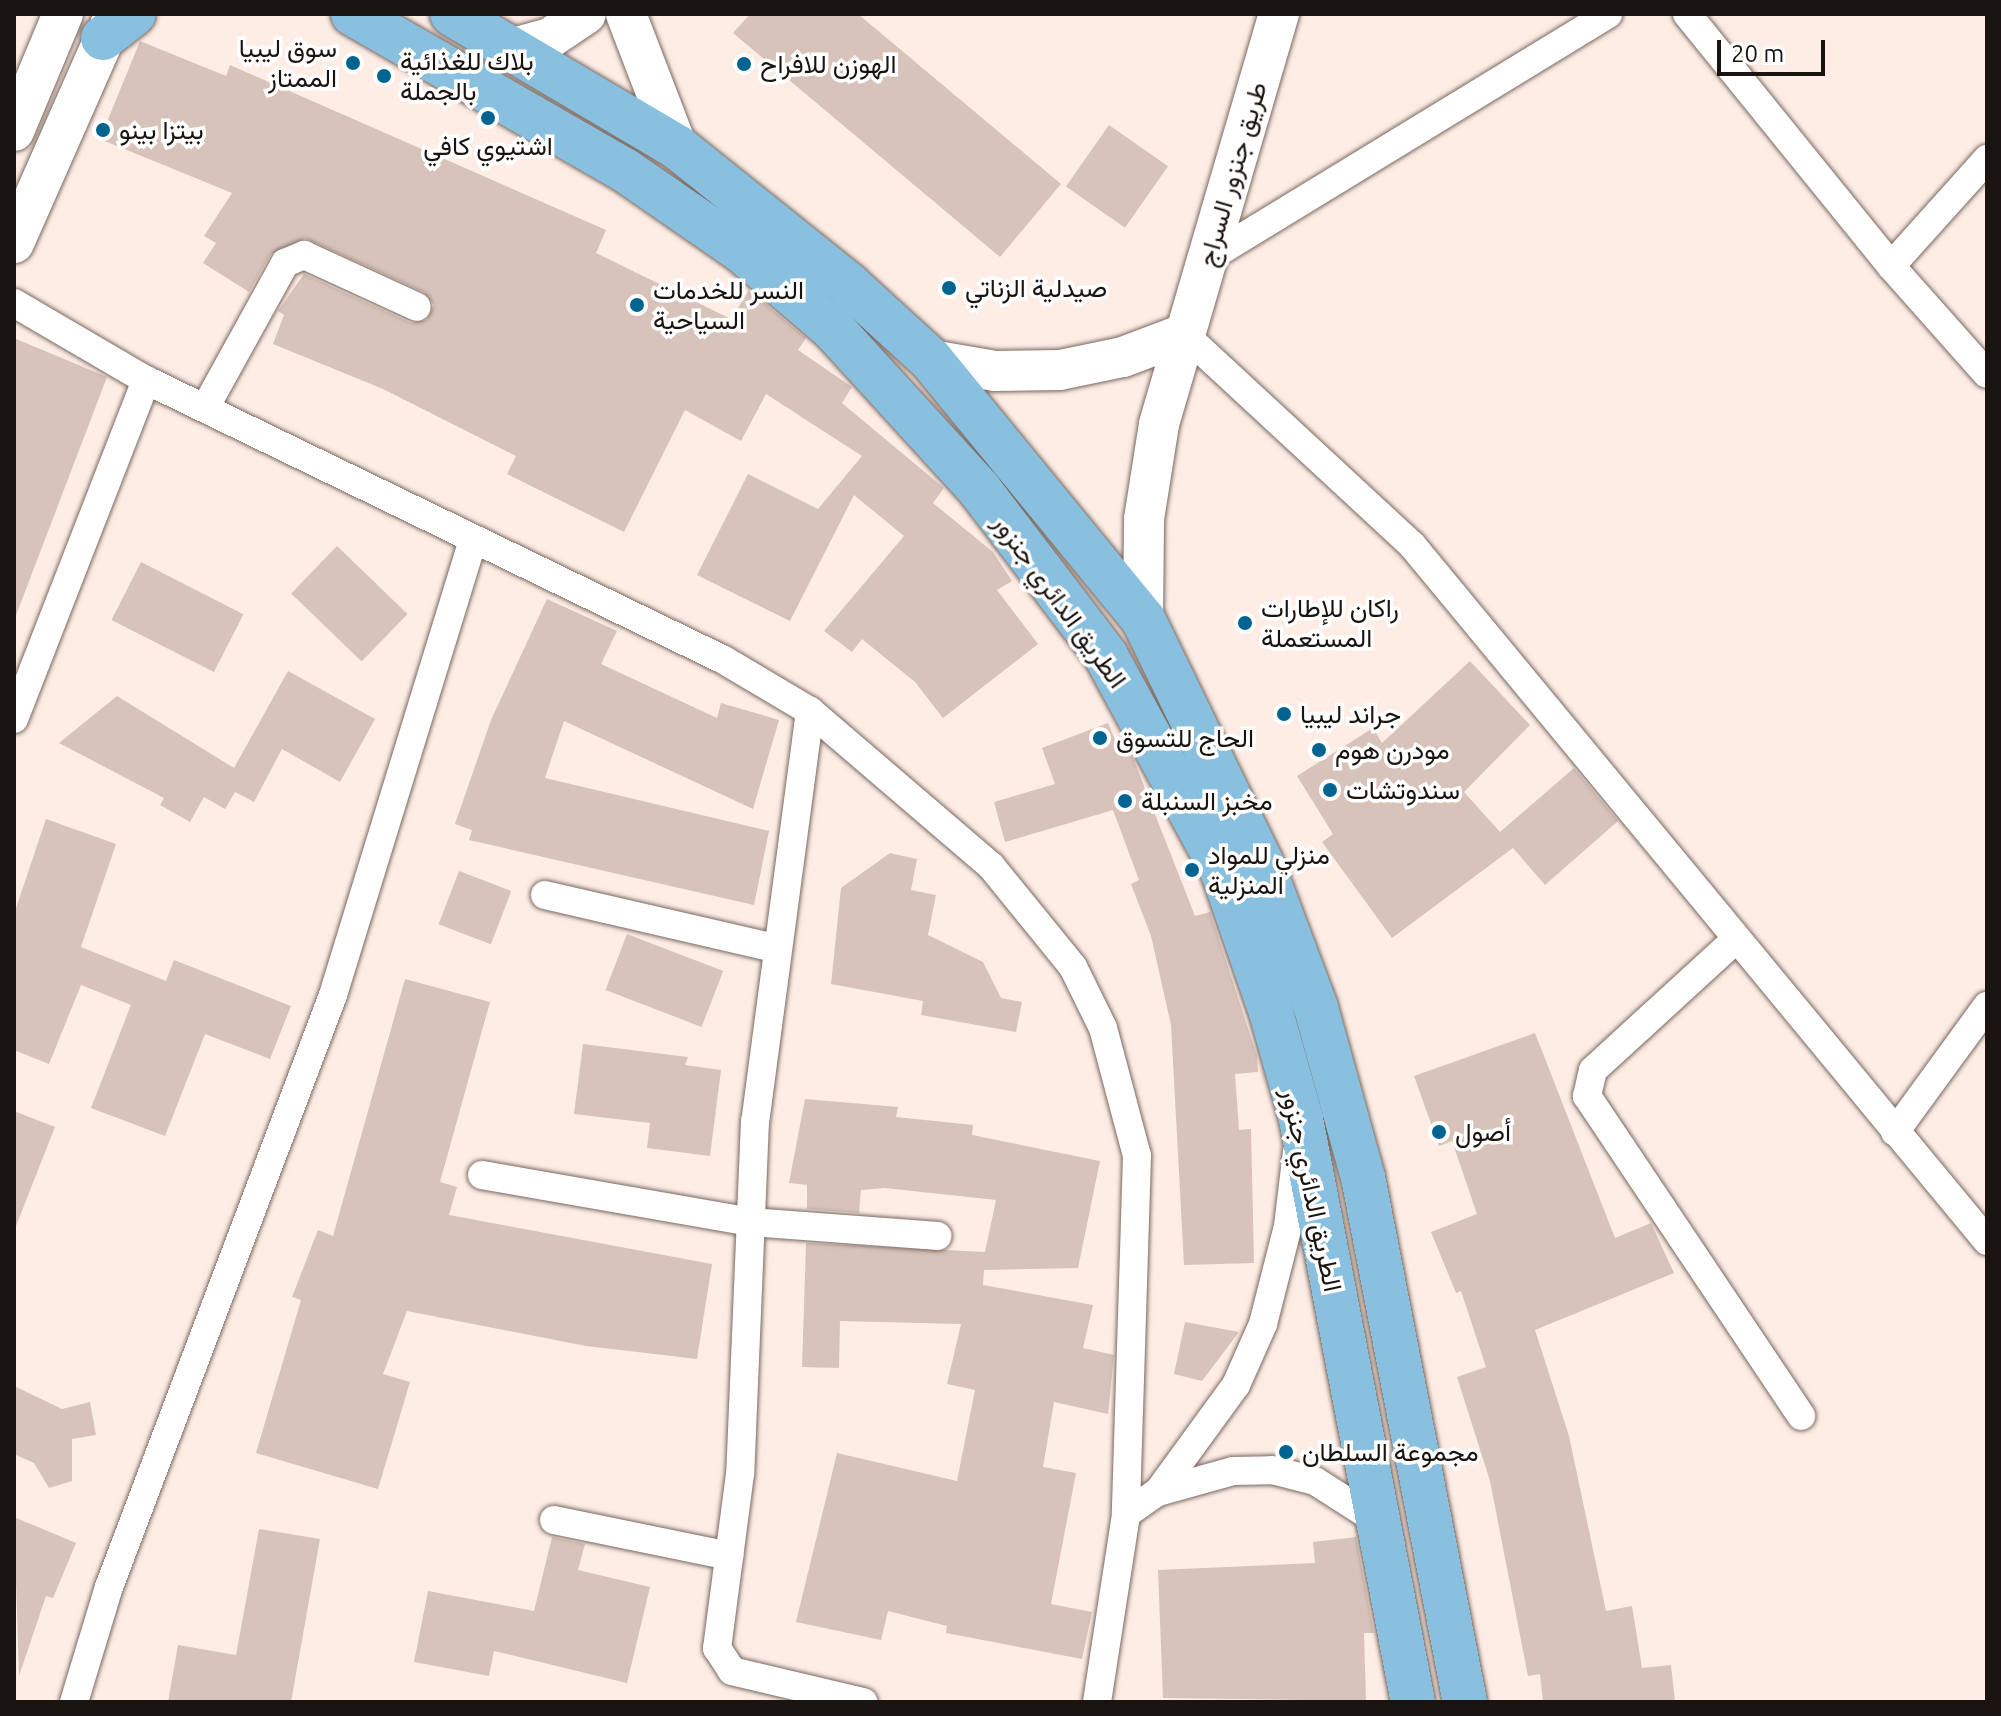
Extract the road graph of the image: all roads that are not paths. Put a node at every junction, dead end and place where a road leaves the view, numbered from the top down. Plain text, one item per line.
1 (63, 14) edge
2 (353, 14) edge
3 (452, 14) edge
4 (586, 14) edge
5 (626, 14) edge
6 (1279, 14) edge
7 (1608, 14) edge
8 (1687, 14) edge
9 (117, 22) edge
10 (513, 48) junction
11 (14, 131) edge
12 (677, 147) junction
13 (1987, 159) edge
14 (14, 243) edge
15 (1207, 259) junction
16 (1891, 266) junction
17 (14, 303) edge
18 (417, 307) dead end
19 (1184, 334) junction
20 (931, 360) junction
21 (1987, 374) edge
22 (146, 380) junction
23 (205, 408) junction
24 (473, 539) junction
25 (1143, 619) junction
26 (810, 711) junction
27 (14, 719) edge
28 (545, 895) dead end
29 (1734, 941) junction
30 (774, 948) junction
31 (1987, 1006) edge
32 (1301, 1119) junction
33 (1895, 1132) junction
34 (482, 1175) dead end
35 (751, 1222) junction
36 (937, 1236) dead end
37 (1987, 1241) edge
38 (1801, 1416) dead end
39 (1158, 1492) junction
40 (1126, 1514) junction
41 (554, 1520) dead end
42 (1376, 1520) junction
43 (729, 1556) junction
44 (74, 1702) edge
45 (863, 1702) edge
46 (1097, 1702) edge
47 (1413, 1702) edge
48 (1465, 1702) edge

1 - 11 street
2 - 32 main road, الطريق الدائري جنزور
3 - 10 main road, الطريق الدائري جنزور
4 - 10 street
5 - 12 street
6 - 15 street, طريق جنزور السراج
7 - 15 street
8 - 16 street
9 - 14 street
10 - 12 main road, الطريق الدائري جنزور
12 - 20 main road, الطريق الدائري جنزور
13 - 16 street
15 - 19 street, طريق جنزور السراج
16 - 21 street
17 - 22 street
18 - 23 street
19 - 20 street
19 - 25 street, طريق جنزور السراج
19 - 29 street
20 - 25 main road, الطريق الدائري جنزور
22 - 23 street
22 - 27 street
23 - 24 street
24 - 26 street
24 - 44 street
25 - 48 main road, الطريق الدائري جنزور
26 - 30 street
26 - 40 street
28 - 30 street
29 - 33 street
29 - 38 street
30 - 35 street
31 - 33 street
32 - 39 street
32 - 42 main road, الطريق الدائري جنزور
33 - 37 street
34 - 35 street
35 - 36 street
35 - 43 street
39 - 40 street
39 - 42 street
40 - 46 street
41 - 43 street
42 - 47 main road, الطريق الدائري جنزور
43 - 45 street

